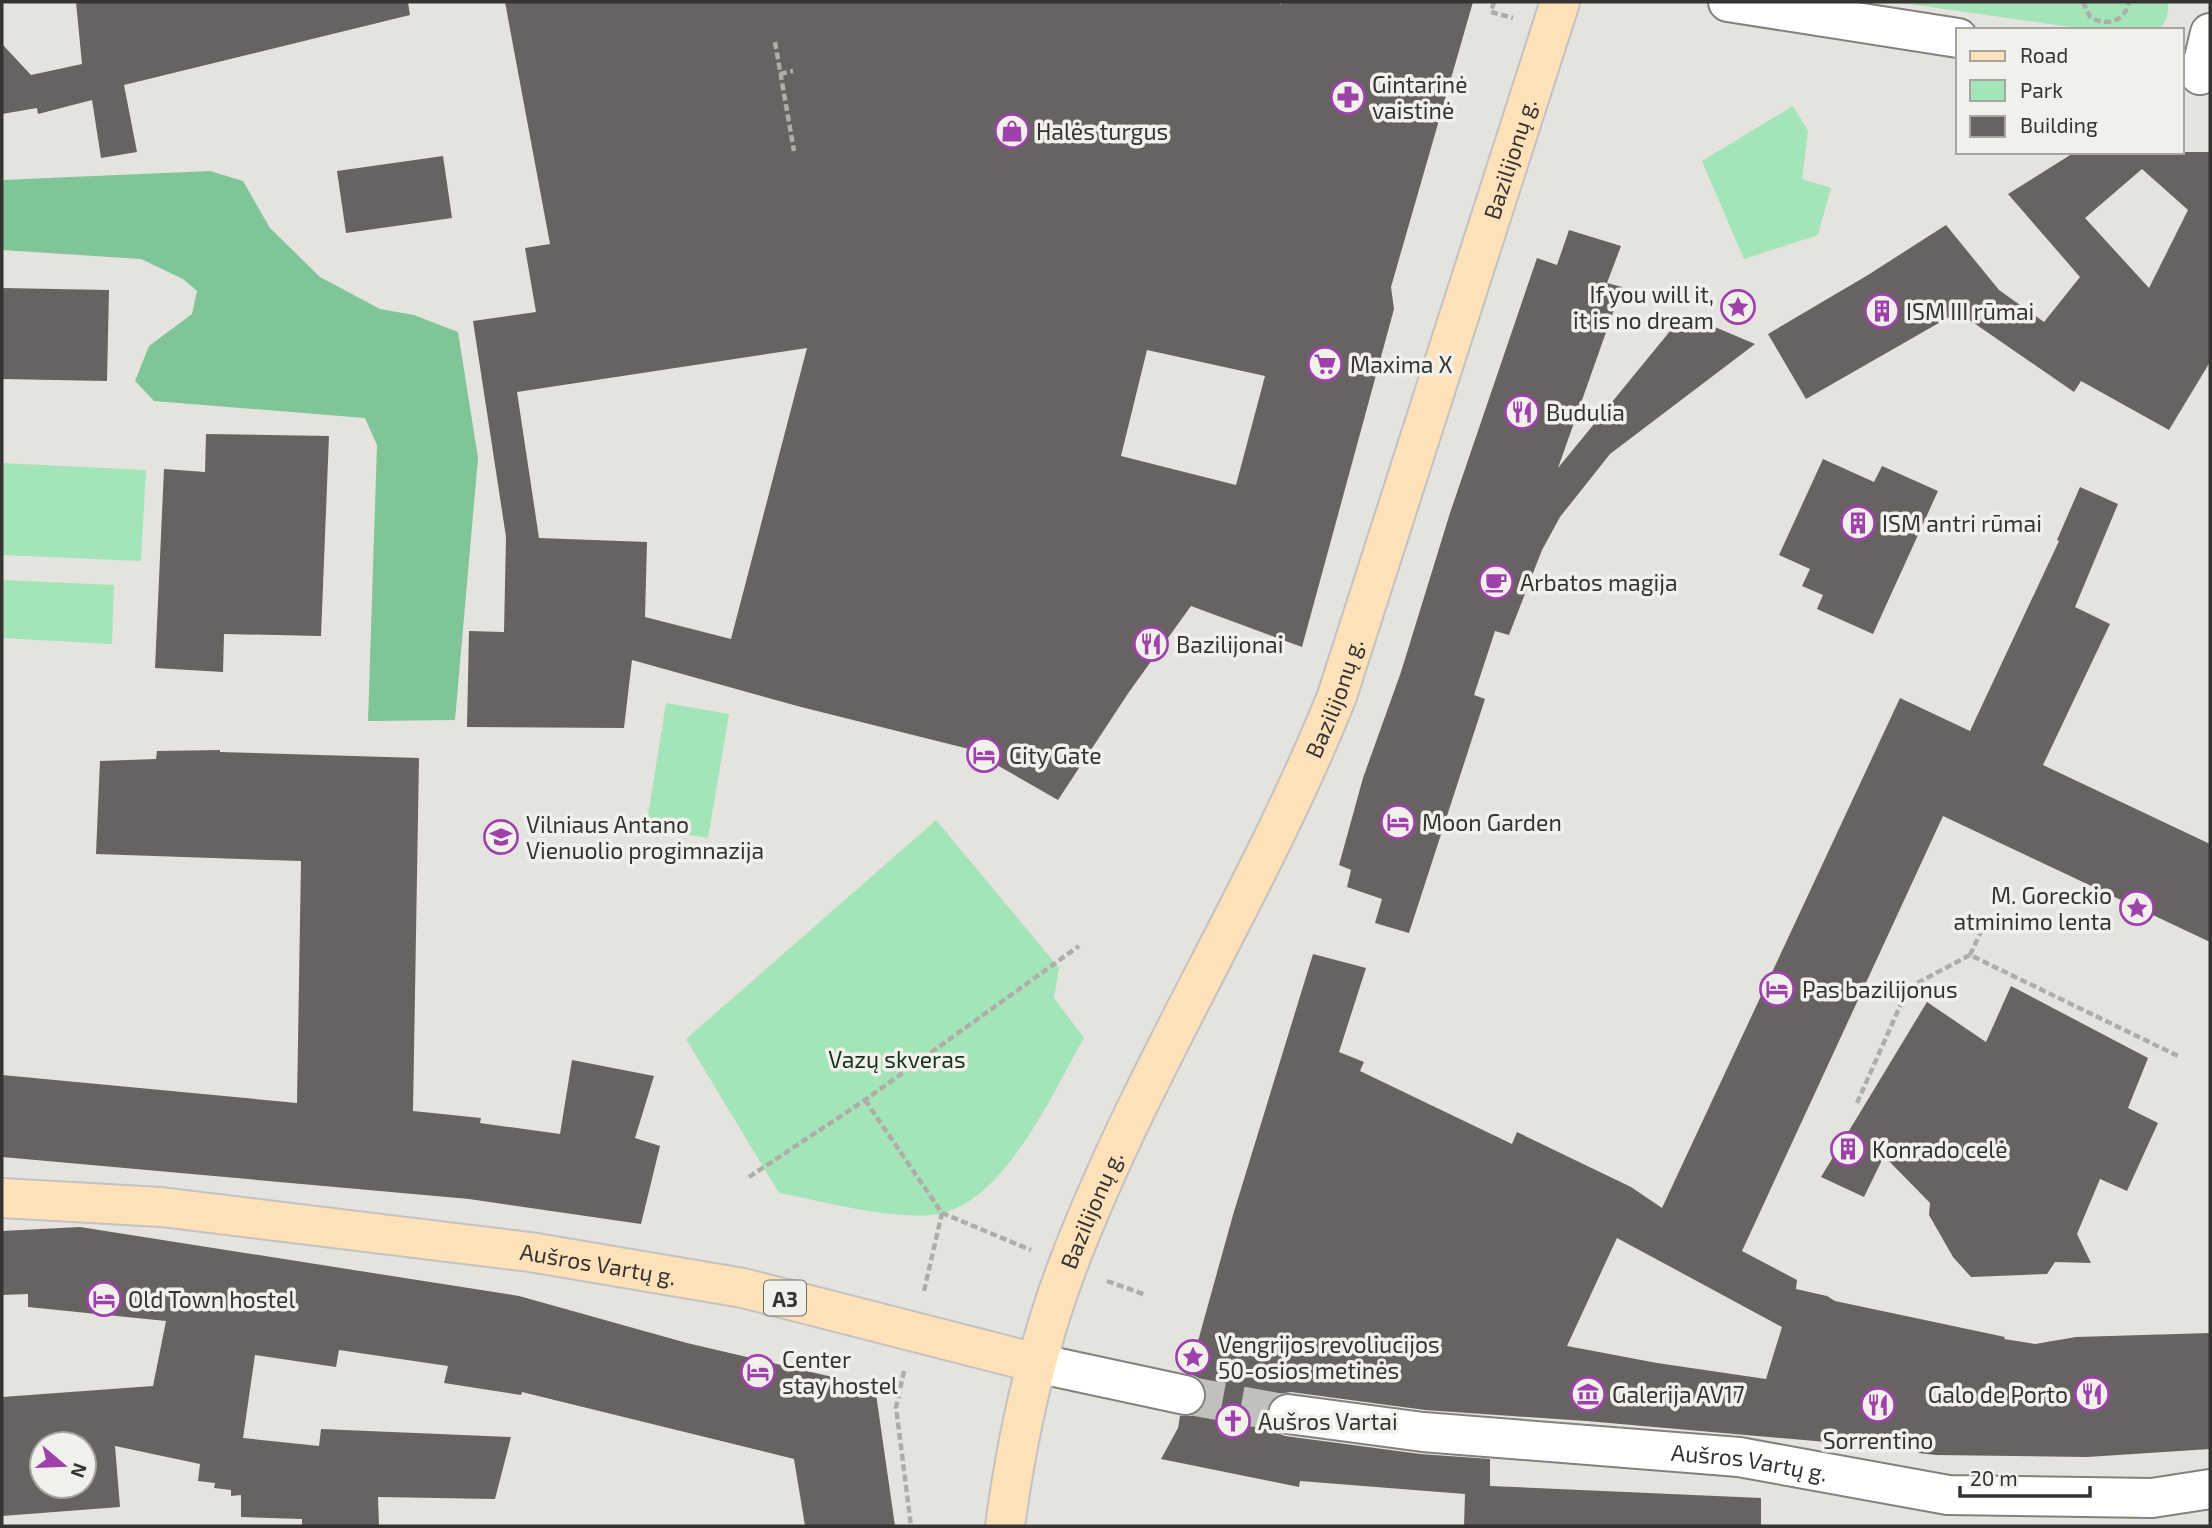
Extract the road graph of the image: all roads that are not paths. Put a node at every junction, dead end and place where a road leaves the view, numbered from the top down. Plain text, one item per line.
1 (1560, 2) edge
2 (1728, 2) edge
3 (2210, 33) edge
4 (1956, 38) edge
5 (2198, 77) edge
6 (2, 1198) edge
7 (1036, 1363) junction
8 (1185, 1395) tunnel mouth
9 (1288, 1413) tunnel mouth
10 (2210, 1489) edge
11 (1004, 1526) edge

1 - 7 main road, Bazilijonų g.
2 - 4 street
3 - 5 street
6 - 7 main road, Aušros Vartų g. / A3
7 - 8 street, Aušros Vartų g.
7 - 11 main road, Bazilijonų g.
9 - 10 street, Aušros Vartų g.

